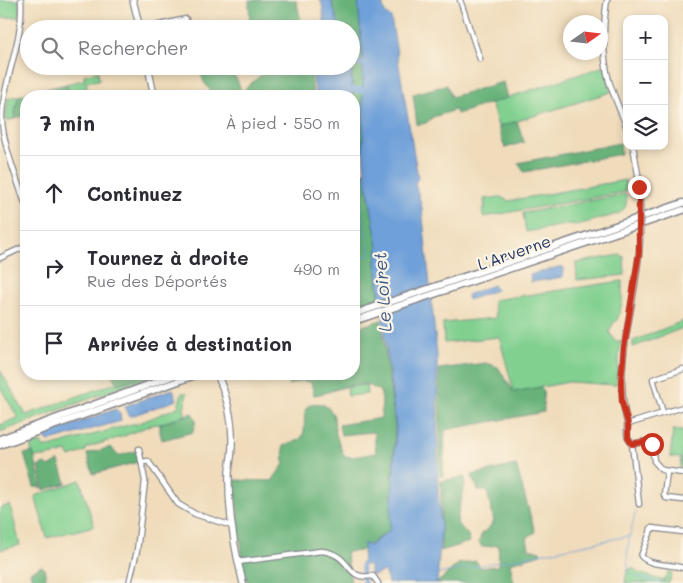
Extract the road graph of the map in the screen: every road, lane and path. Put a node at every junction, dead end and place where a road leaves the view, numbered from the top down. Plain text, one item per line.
1 (21, 0) edge
2 (133, 0) edge
3 (460, 0) edge
4 (607, 0) edge
5 (186, 19) dead end
6 (21, 20) edge
7 (139, 20) edge
8 (182, 20) edge
9 (20, 29) edge
10 (480, 58) dead end
11 (150, 75) edge
12 (153, 90) edge
13 (623, 118) edge
14 (634, 150) edge
15 (20, 188) edge
16 (683, 203) edge
17 (683, 210) edge
18 (20, 249) edge
19 (0, 258) edge
20 (444, 287) junction
21 (369, 312) junction
22 (360, 313) edge
23 (360, 317) edge
24 (683, 369) edge
25 (162, 380) edge
26 (181, 380) edge
27 (221, 380) edge
28 (683, 407) edge
29 (662, 413) junction
30 (628, 424) junction
31 (0, 439) edge
32 (632, 444) junction
33 (0, 445) edge
34 (139, 449) dead end
35 (143, 462) junction
36 (667, 472) junction
37 (683, 474) edge
38 (683, 500) edge
39 (639, 504) dead end
40 (232, 526) junction
41 (683, 532) edge
42 (238, 562) junction
43 (683, 568) edge
44 (129, 583) edge
45 (243, 583) edge
46 (378, 583) edge

1 - 6 street
2 - 7 main road
3 - 10 street
4 - 13 street
5 - 8 street
9 - 15 street
11 - 12 main road
14 - 30 street, bridge
16 - 20 highway, L'Arverne
17 - 20 highway, L'Arverne
18 - 19 street
20 - 21 highway, L'Arverne
21 - 22 highway, L'Arverne
21 - 23 highway, L'Arverne
24 - 29 street
25 - 31 highway
26 - 33 highway
27 - 40 main road
28 - 29 street
29 - 30 street
30 - 32 street
32 - 36 street
32 - 39 street
34 - 35 street
35 - 40 street
35 - 44 street
36 - 37 street
36 - 38 street
40 - 42 main road
41 - 43 street
42 - 45 main road
42 - 46 street

